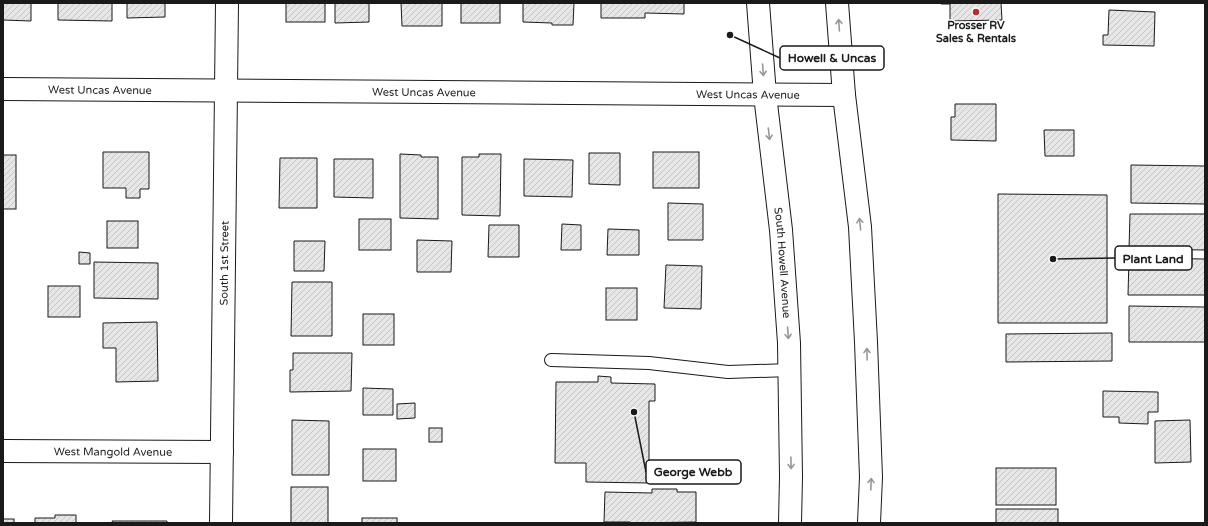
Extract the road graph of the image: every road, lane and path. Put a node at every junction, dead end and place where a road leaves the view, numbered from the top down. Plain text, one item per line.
1 (227, 3) edge
2 (758, 3) edge
3 (837, 3) edge
4 (3, 89) edge
5 (226, 91) junction
6 (765, 95) junction
7 (844, 95) junction
8 (551, 360) dead end
9 (789, 370) junction
10 (3, 451) edge
11 (222, 452) junction
12 (222, 523) edge
13 (790, 523) edge
14 (869, 523) edge

1 - 5 street, South 1st Street
2 -> 6 street, South Howell Avenue
7 -> 3 street
4 - 5 street, West Uncas Avenue
5 - 6 street, West Uncas Avenue
5 - 11 street, South 1st Street
6 - 7 street, West Uncas Avenue
6 -> 9 street, South Howell Avenue
14 -> 7 street
8 - 9 lane
9 -> 13 street, South Howell Avenue
10 - 11 street, West Mangold Avenue
11 - 12 street, South 1st Street

